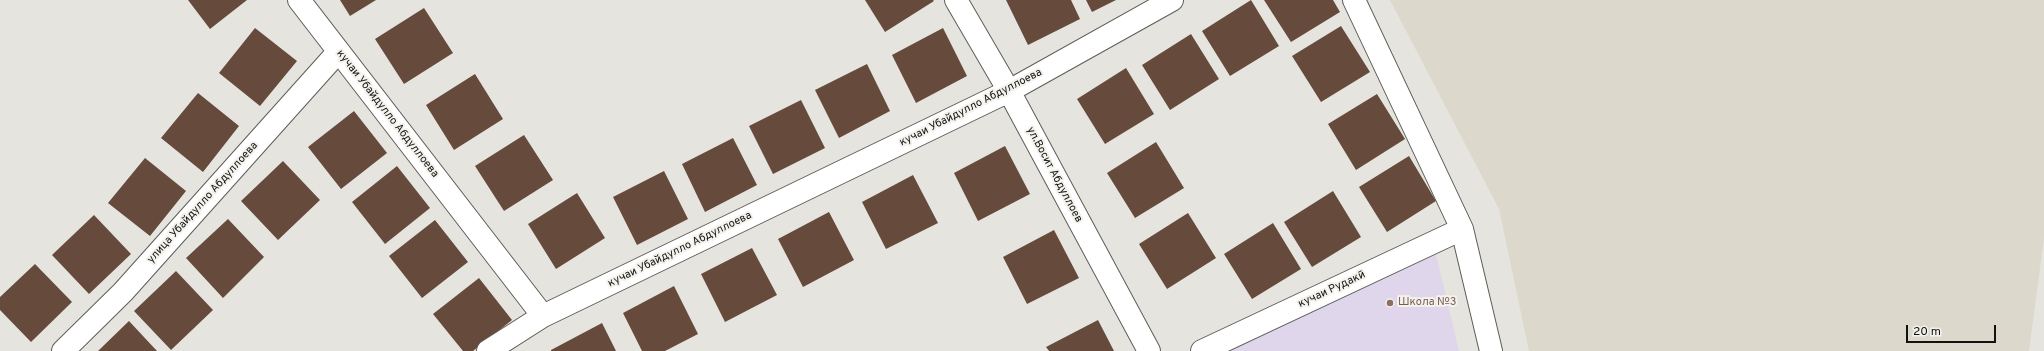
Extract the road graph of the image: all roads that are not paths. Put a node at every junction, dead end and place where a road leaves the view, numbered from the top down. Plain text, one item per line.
1 (298, 0) edge
2 (956, 0) edge
3 (1172, 0) edge
4 (1354, 0) edge
5 (338, 52) junction
6 (1009, 91) junction
7 (1462, 229) junction
8 (543, 316) junction
9 (63, 351) edge
10 (488, 351) edge
11 (1149, 351) edge
12 (1202, 351) edge
13 (1491, 351) edge

1 - 5 street, кучаи Убайдулло Абдуллоева
2 - 6 street, ул.Восит Абдуллоев
3 - 6 street, кучаи Убайдулло Абдуллоева
4 - 7 street
5 - 8 street, кучаи Убайдулло Абдуллоева
5 - 9 street, улица Убайдулло Абдуллоева
6 - 8 street, кучаи Убайдулло Абдуллоева
6 - 11 street, ул.Восит Абдуллоев
7 - 12 street, кучаи Рудакӣ
7 - 13 street
8 - 10 street

